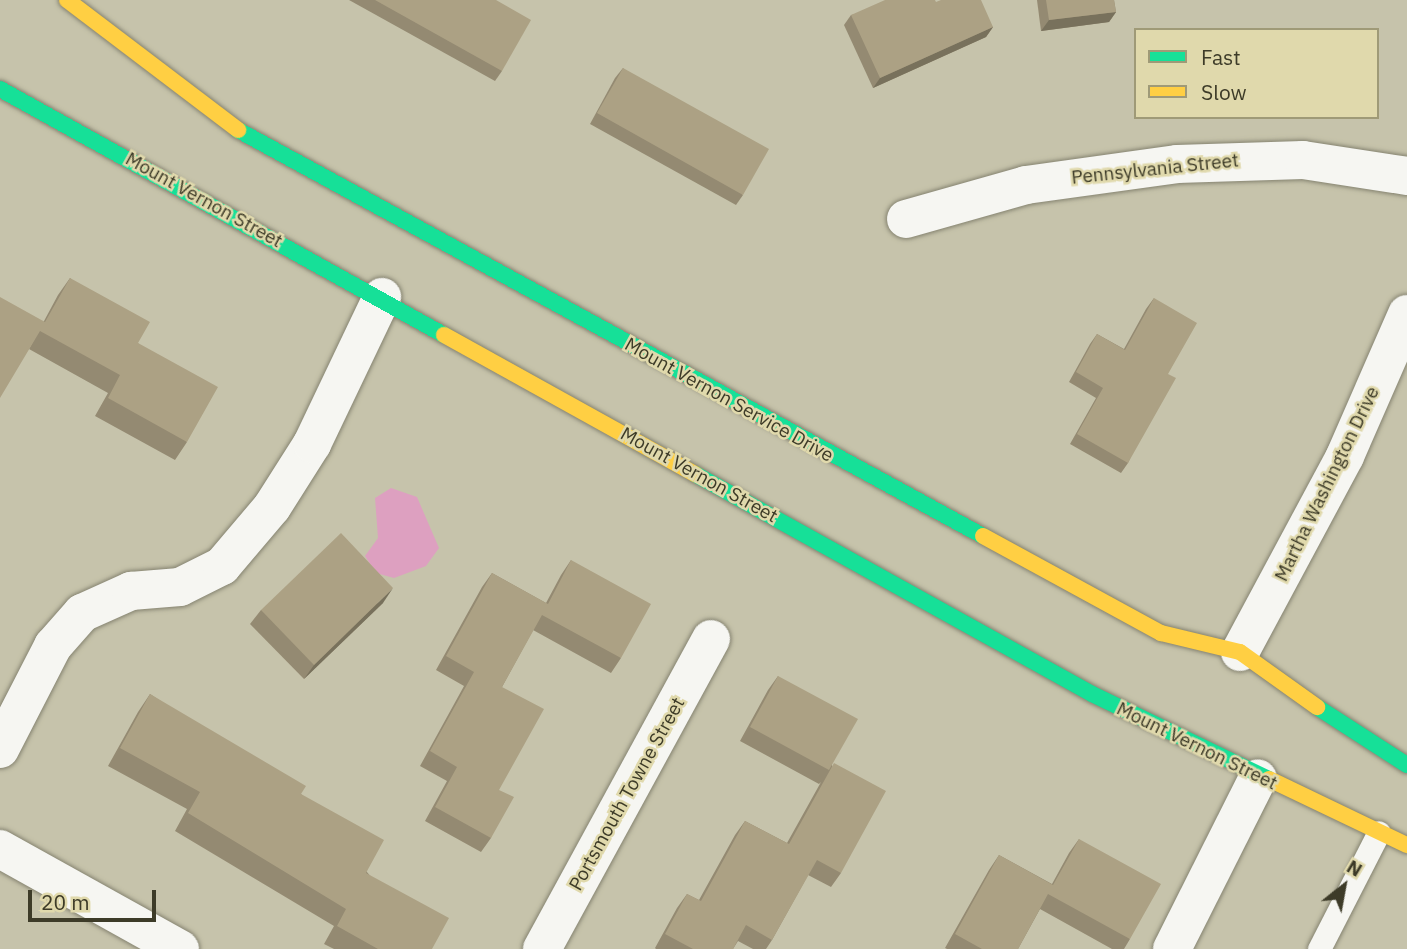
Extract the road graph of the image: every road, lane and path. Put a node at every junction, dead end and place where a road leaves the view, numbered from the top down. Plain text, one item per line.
1 (86, 6) edge
2 (0, 89) edge
3 (1407, 176) edge
4 (906, 219) dead end
5 (383, 297) junction
6 (1407, 314) edge
7 (711, 639) dead end
8 (1240, 652) junction
9 (0, 749) edge
10 (1407, 765) edge
11 (1258, 778) junction
12 (1379, 832) junction
13 (1407, 845) edge
14 (0, 849) edge
15 (180, 949) edge
16 (542, 949) edge
17 (1172, 949) edge
18 (1319, 949) edge

1 - 8 street, Mount Vernon Service Drive
2 - 5 street, Mount Vernon Street
3 - 4 street, Pennsylvania Street
5 - 9 street
5 - 11 street, Mount Vernon Street
6 - 8 street, Martha Washington Drive
7 - 16 street, Portsmouth Towne Street
8 - 10 street, Mount Vernon Service Drive
11 - 12 street, Mount Vernon Street
11 - 17 street
12 - 13 street, Mount Vernon Street
12 - 18 lane
14 - 15 street

